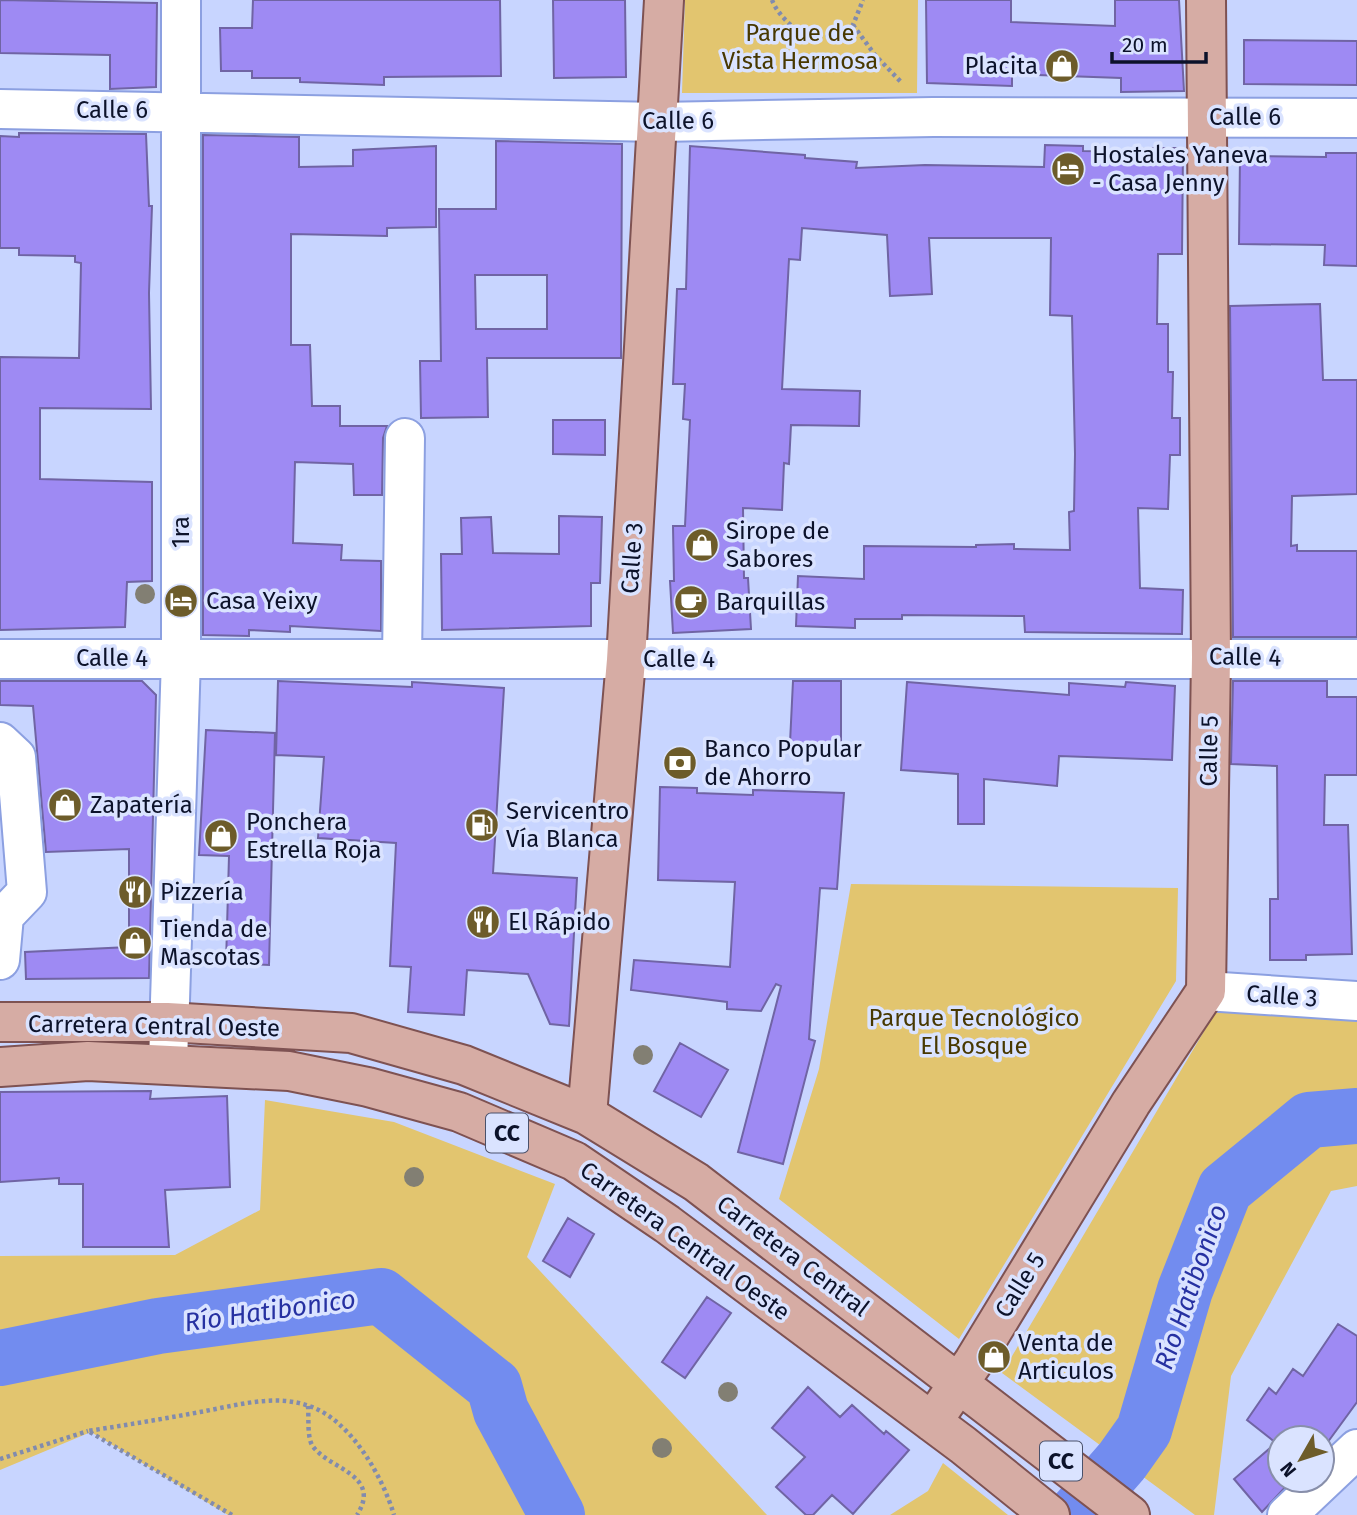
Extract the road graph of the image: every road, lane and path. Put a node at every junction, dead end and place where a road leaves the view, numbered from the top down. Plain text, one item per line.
1 (181, 0) edge
2 (664, 0) edge
3 (772, 0) edge
4 (863, 0) edge
5 (1206, 0) edge
6 (853, 25) junction
7 (0, 109) edge
8 (181, 111) junction
9 (933, 117) junction
10 (1206, 117) junction
11 (1357, 118) edge
12 (659, 122) junction
13 (405, 438) dead end
14 (1210, 657) junction
15 (181, 658) junction
16 (0, 659) edge
17 (402, 659) junction
18 (1357, 659) edge
19 (626, 660) junction
20 (0, 742) edge
21 (0, 960) edge
22 (1206, 991) junction
23 (1357, 1001) edge
24 (0, 1022) edge
25 (167, 1022) junction
26 (168, 1063) junction
27 (0, 1067) edge
28 (587, 1115) junction
29 (960, 1383) junction
30 (308, 1405) junction
31 (932, 1422) junction
32 (88, 1432) junction
33 (1357, 1449) edge
34 (0, 1459) edge
35 (232, 1515) edge
36 (357, 1515) edge
37 (394, 1515) edge
38 (1050, 1515) edge
39 (1130, 1515) edge
40 (1287, 1515) edge

1 - 8 street, 1ra
2 - 12 main road, Calle 3
3 - 6 path
4 - 6 path
5 - 10 main road, Calle 5
6 - 9 path
7 - 8 street, Calle 6
8 - 12 street, Calle 6
8 - 15 street, 1ra
9 - 10 street, Calle 6
9 - 12 street, Calle 6
10 - 11 street, Calle 6
10 - 14 main road, Calle 5
12 - 19 main road, Calle 3
13 - 17 street
14 - 18 street, Calle 4
14 - 19 street, Calle 4
14 - 22 main road, Calle 5
15 - 16 street, Calle 4
15 - 17 street, Calle 4
15 - 25 street, 1ra
17 - 19 street, Calle 4
19 - 28 main road, Calle 3
20 - 21 street
22 - 23 street, Calle 3
22 - 29 main road, Calle 5
24 - 25 main road, Carretera Central Oeste / CC
25 - 26 street, 1ra
25 - 28 main road, Carretera Central Oeste / CC
26 - 27 main road, Carretera Central Oeste / CC
26 - 31 main road, Carretera Central Oeste / CC
28 - 29 main road, Carretera Central / CC
29 - 31 main road, Calle 5
29 - 39 main road, Carretera Central / CC
30 - 32 path
30 - 36 path
30 - 37 path
31 - 38 main road, CC
32 - 34 path
32 - 35 path
33 - 40 street

